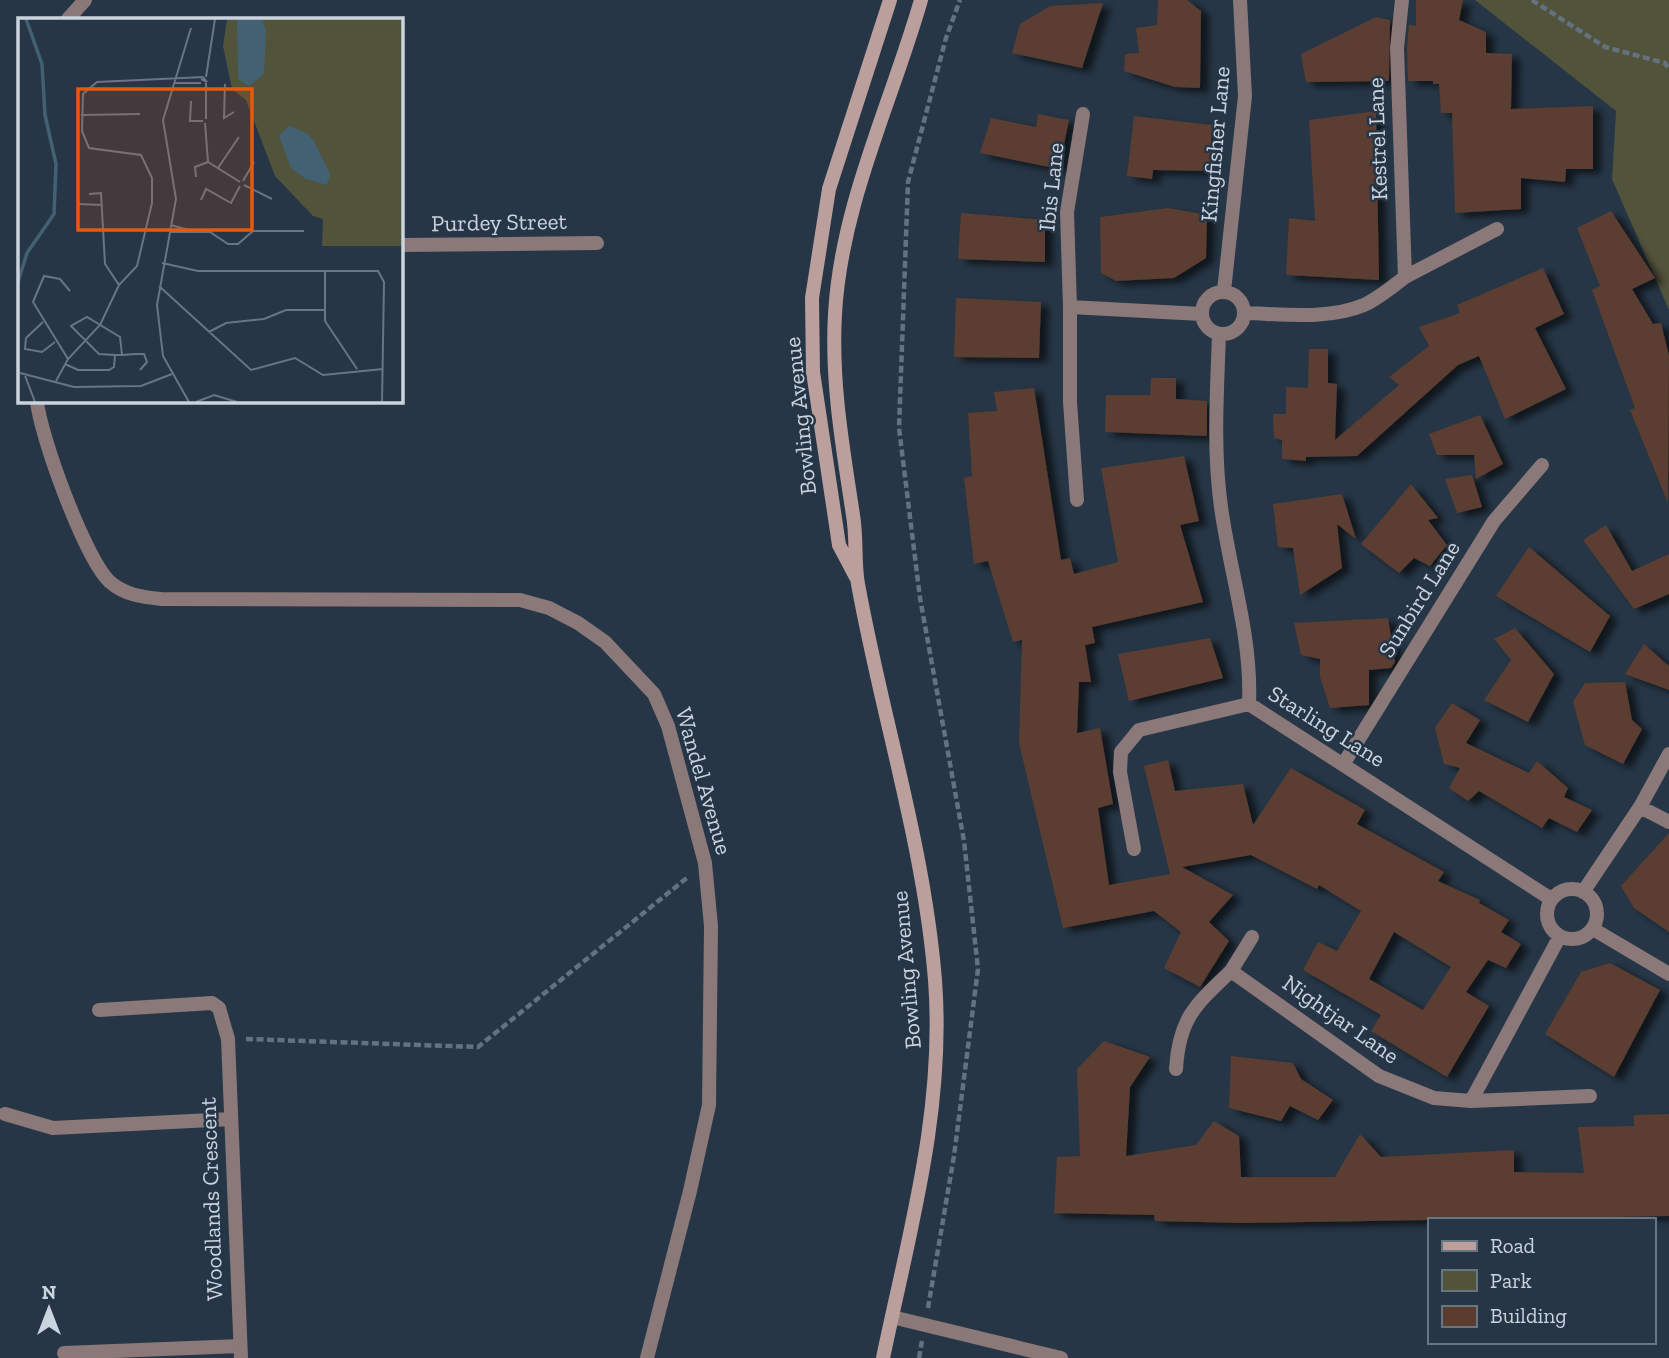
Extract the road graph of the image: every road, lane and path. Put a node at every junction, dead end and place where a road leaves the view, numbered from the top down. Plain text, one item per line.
1 (85, 0) edge
2 (890, 0) edge
3 (921, 0) edge
4 (961, 0) edge
5 (1240, 0) edge
6 (1402, 0) edge
7 (1532, 0) edge
8 (69, 18) edge
9 (1669, 69) edge
10 (1083, 114) dead end
11 (1497, 229) dead end
12 (597, 243) dead end
13 (402, 246) edge
14 (1405, 277) junction
15 (1224, 291) junction
16 (1070, 307) junction
17 (1245, 313) junction
18 (1201, 314) junction
19 (1219, 335) junction
20 (37, 402) edge
21 (1542, 465) dead end
22 (1077, 500) dead end
23 (857, 580) junction
24 (1249, 704) junction
25 (1669, 754) edge
26 (1344, 763) junction
27 (1640, 807) junction
28 (1669, 822) edge
29 (1134, 849) dead end
30 (705, 863) junction
31 (1583, 892) junction
32 (1551, 899) junction
33 (1592, 929) junction
34 (1560, 936) junction
35 (1252, 937) dead end
36 (1231, 971) junction
37 (1669, 974) edge
38 (99, 1010) dead end
39 (228, 1039) junction
40 (1176, 1069) dead end
41 (1590, 1096) dead end
42 (1471, 1101) junction
43 (5, 1114) dead end
44 (231, 1119) junction
45 (891, 1317) junction
46 (926, 1323) junction
47 (241, 1352) edge
48 (64, 1353) dead end
49 (647, 1358) edge
50 (883, 1358) edge
51 (919, 1358) edge
52 (1061, 1358) edge

1 - 8 street
2 - 23 main road, Bowling Avenue
3 - 23 main road, Bowling Avenue
4 - 46 path
5 - 15 street, Kingfisher Lane
6 - 14 street, Kestrel Lane
7 - 9 path
10 - 16 street, Ibis Lane
11 - 14 street
12 - 13 street, Purdey Street
14 - 17 street
15 - 17 street
15 - 18 street
16 - 18 street
16 - 22 street, Ibis Lane
17 - 19 street
18 - 19 street
19 - 24 street, Starling Lane
20 - 30 street, Wandel Avenue
21 - 26 street, Sunbird Lane
23 - 45 main road, Bowling Avenue
24 - 26 street, Starling Lane
24 - 29 street
25 - 27 street
26 - 32 street, Starling Lane
27 - 28 street
27 - 31 street
30 - 39 path
30 - 49 street, Wandel Avenue
31 - 32 street
31 - 33 street
32 - 34 street
33 - 34 street
33 - 37 street
34 - 42 street
35 - 36 street
36 - 40 street
36 - 42 street, Nightjar Lane
38 - 39 street, Woodlands Crescent
39 - 44 street, Woodlands Crescent
41 - 42 street, Nightjar Lane
43 - 44 street
44 - 47 street, Woodlands Crescent
45 - 46 street
45 - 50 main road, Bowling Avenue
46 - 51 path
46 - 52 street
47 - 48 street

